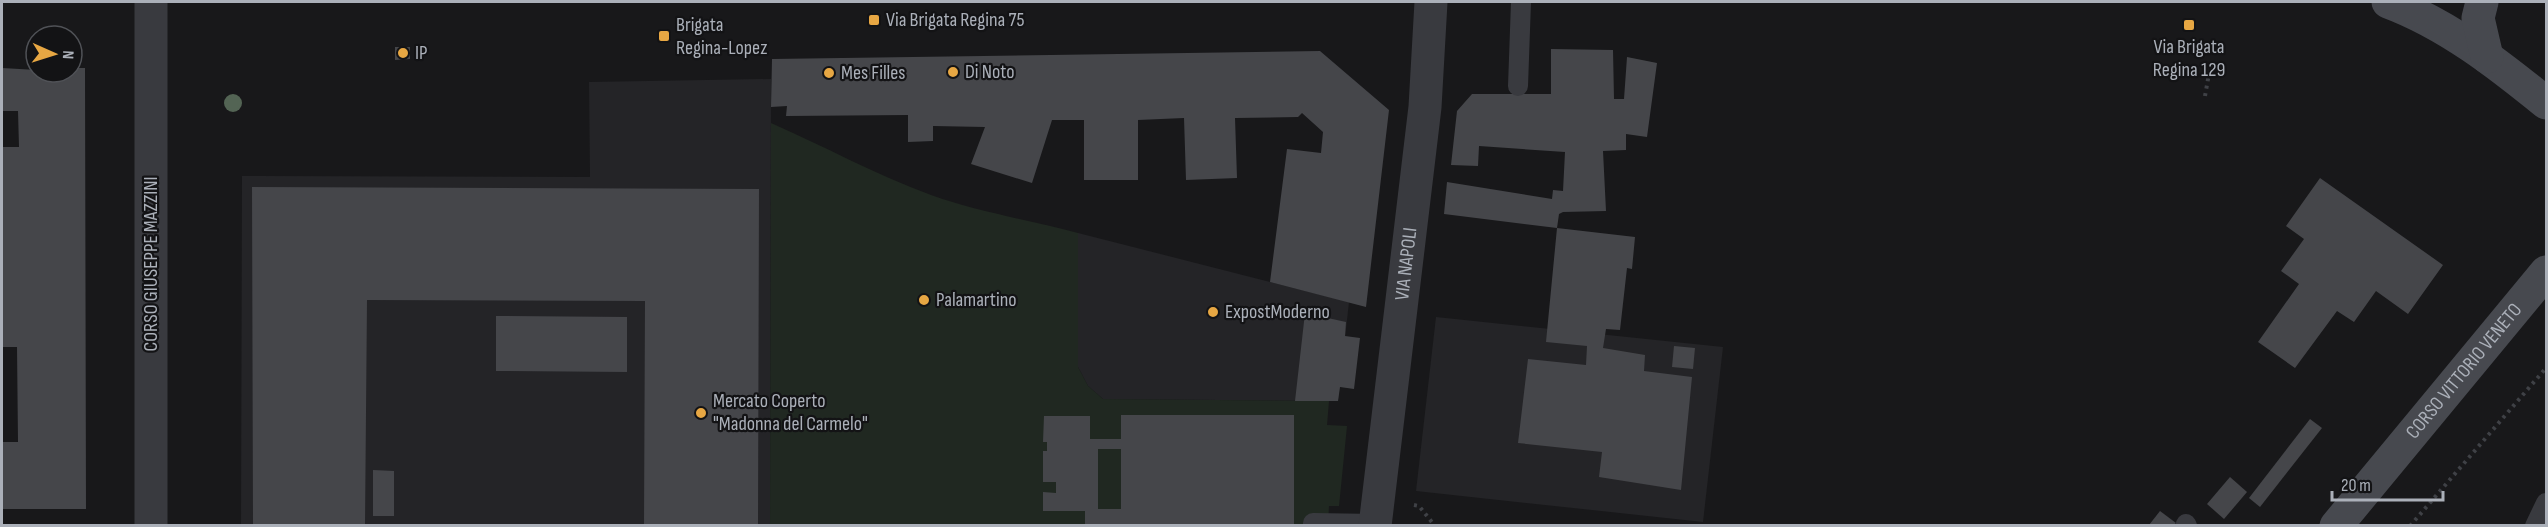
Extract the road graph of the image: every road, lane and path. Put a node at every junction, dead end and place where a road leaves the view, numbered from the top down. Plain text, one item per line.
1 (151, 2) edge
2 (1431, 2) edge
3 (1521, 2) edge
4 (2388, 2) edge
5 (2482, 2) edge
6 (2487, 57) junction
7 (2210, 68) dead end
8 (1518, 86) dead end
9 (2205, 96) dead end
10 (2547, 104) edge
11 (2547, 272) edge
12 (2547, 368) edge
13 (2547, 503) edge
14 (151, 525) edge
15 (1313, 525) edge
16 (1375, 525) edge
17 (2336, 525) edge
18 (2410, 525) edge
19 (2535, 525) edge

1 - 14 street, CORSO GIUSEPPE MAZZINI
2 - 16 street, VIA NAPOLI
3 - 8 lane
4 - 6 main road
5 - 6 main road
6 - 10 main road
7 - 9 path
11 - 17 main road, CORSO VITTORIO VENETO
12 - 18 path
13 - 19 lane
15 - 16 lane

